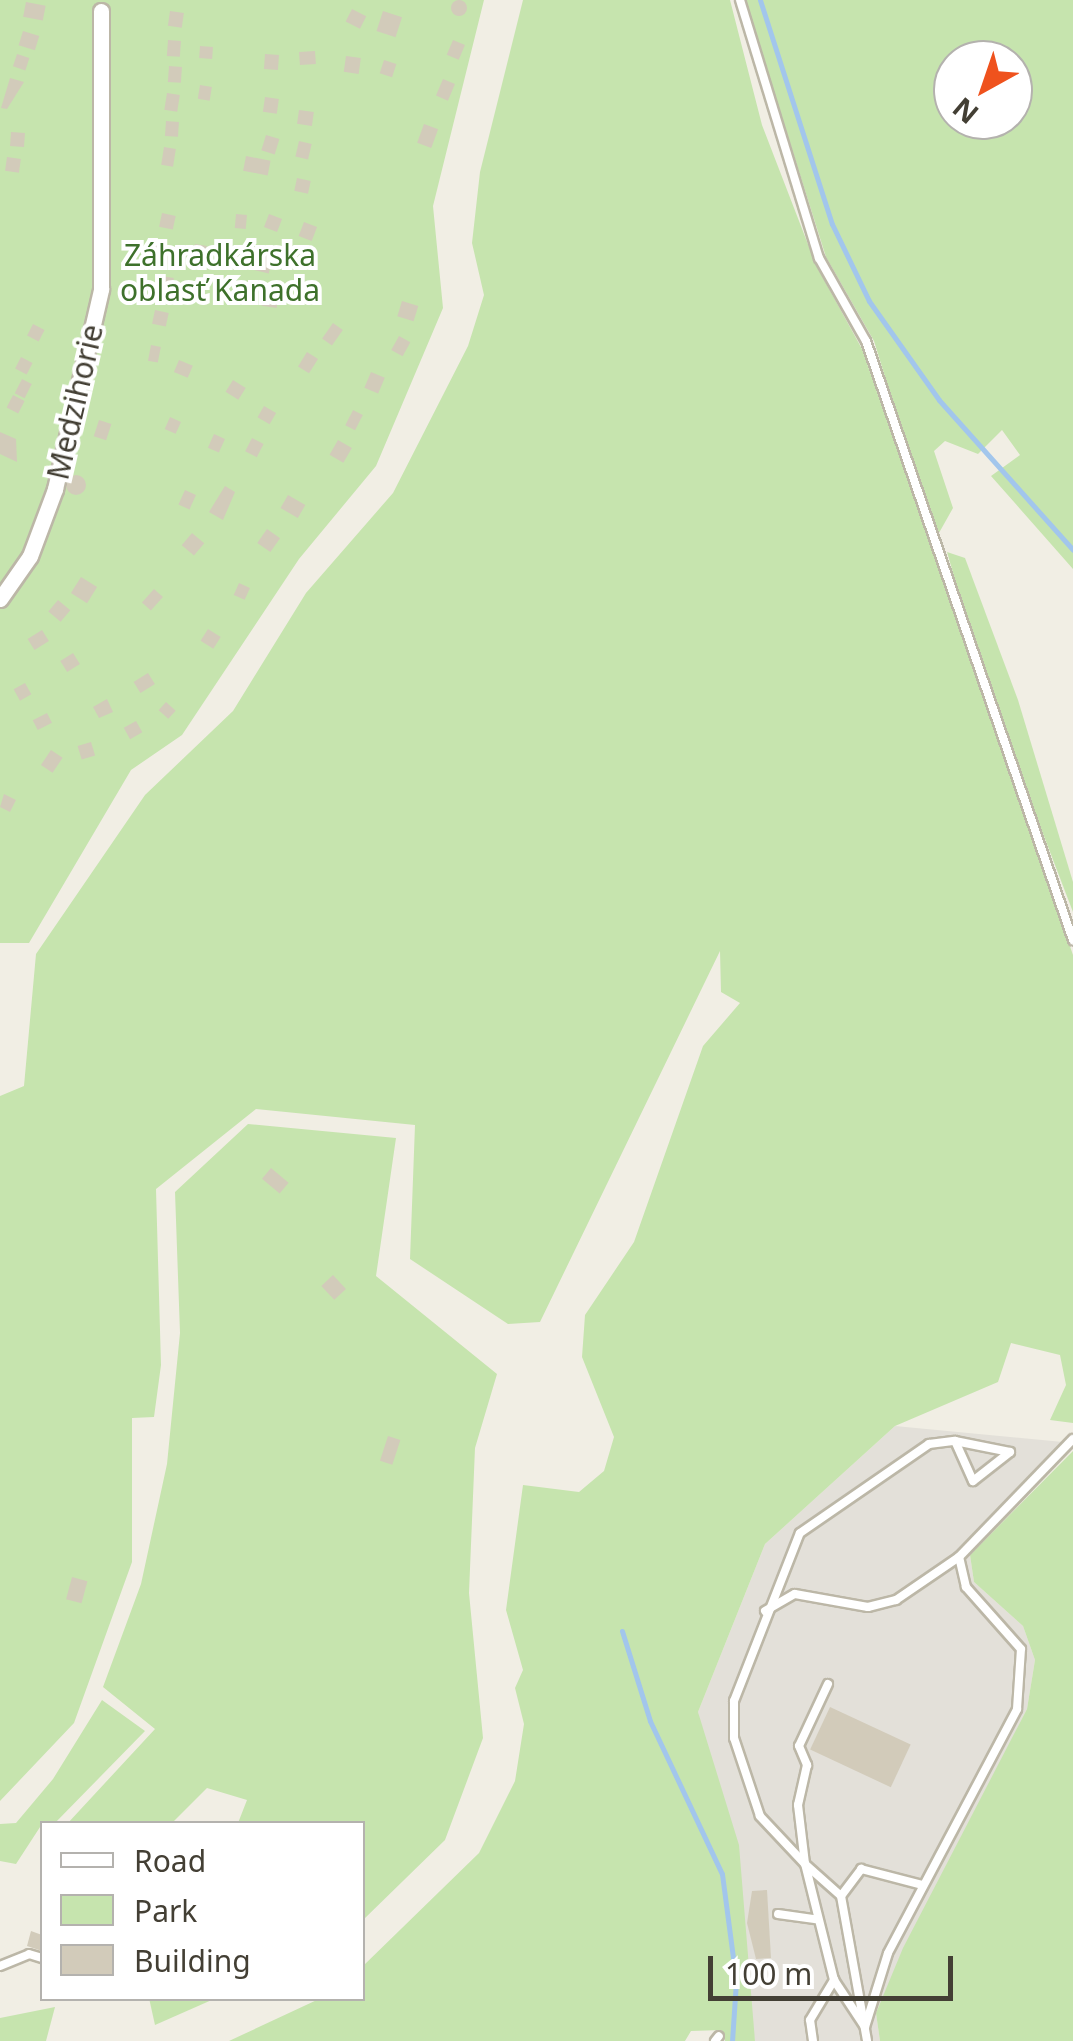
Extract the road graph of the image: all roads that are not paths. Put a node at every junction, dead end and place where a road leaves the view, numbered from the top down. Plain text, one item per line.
1 (740, 0) edge
2 (101, 12) dead end
3 (0, 600) edge
4 (1073, 940) edge
5 (1073, 1439) edge
6 (955, 1441) junction
7 (959, 1558) junction
8 (765, 1611) junction
9 (828, 1684) dead end
10 (805, 1864) junction
11 (922, 1885) junction
12 (841, 1896) junction
13 (778, 1914) dead end
14 (815, 1919) junction
15 (40, 1957) edge
16 (0, 1966) edge
17 (834, 1980) junction
18 (865, 2028) junction
19 (812, 2041) edge
20 (867, 2041) edge

1 - 4 lane
2 - 3 street, Medzihorie
5 - 7 lane
6 - 6 lane
6 - 8 lane
7 - 8 lane
7 - 11 lane
8 - 10 lane
9 - 10 lane
10 - 12 lane
10 - 14 lane
11 - 12 lane
11 - 18 lane
12 - 18 lane
13 - 14 lane
14 - 17 lane
15 - 16 lane
17 - 18 lane
17 - 19 lane
18 - 20 lane

